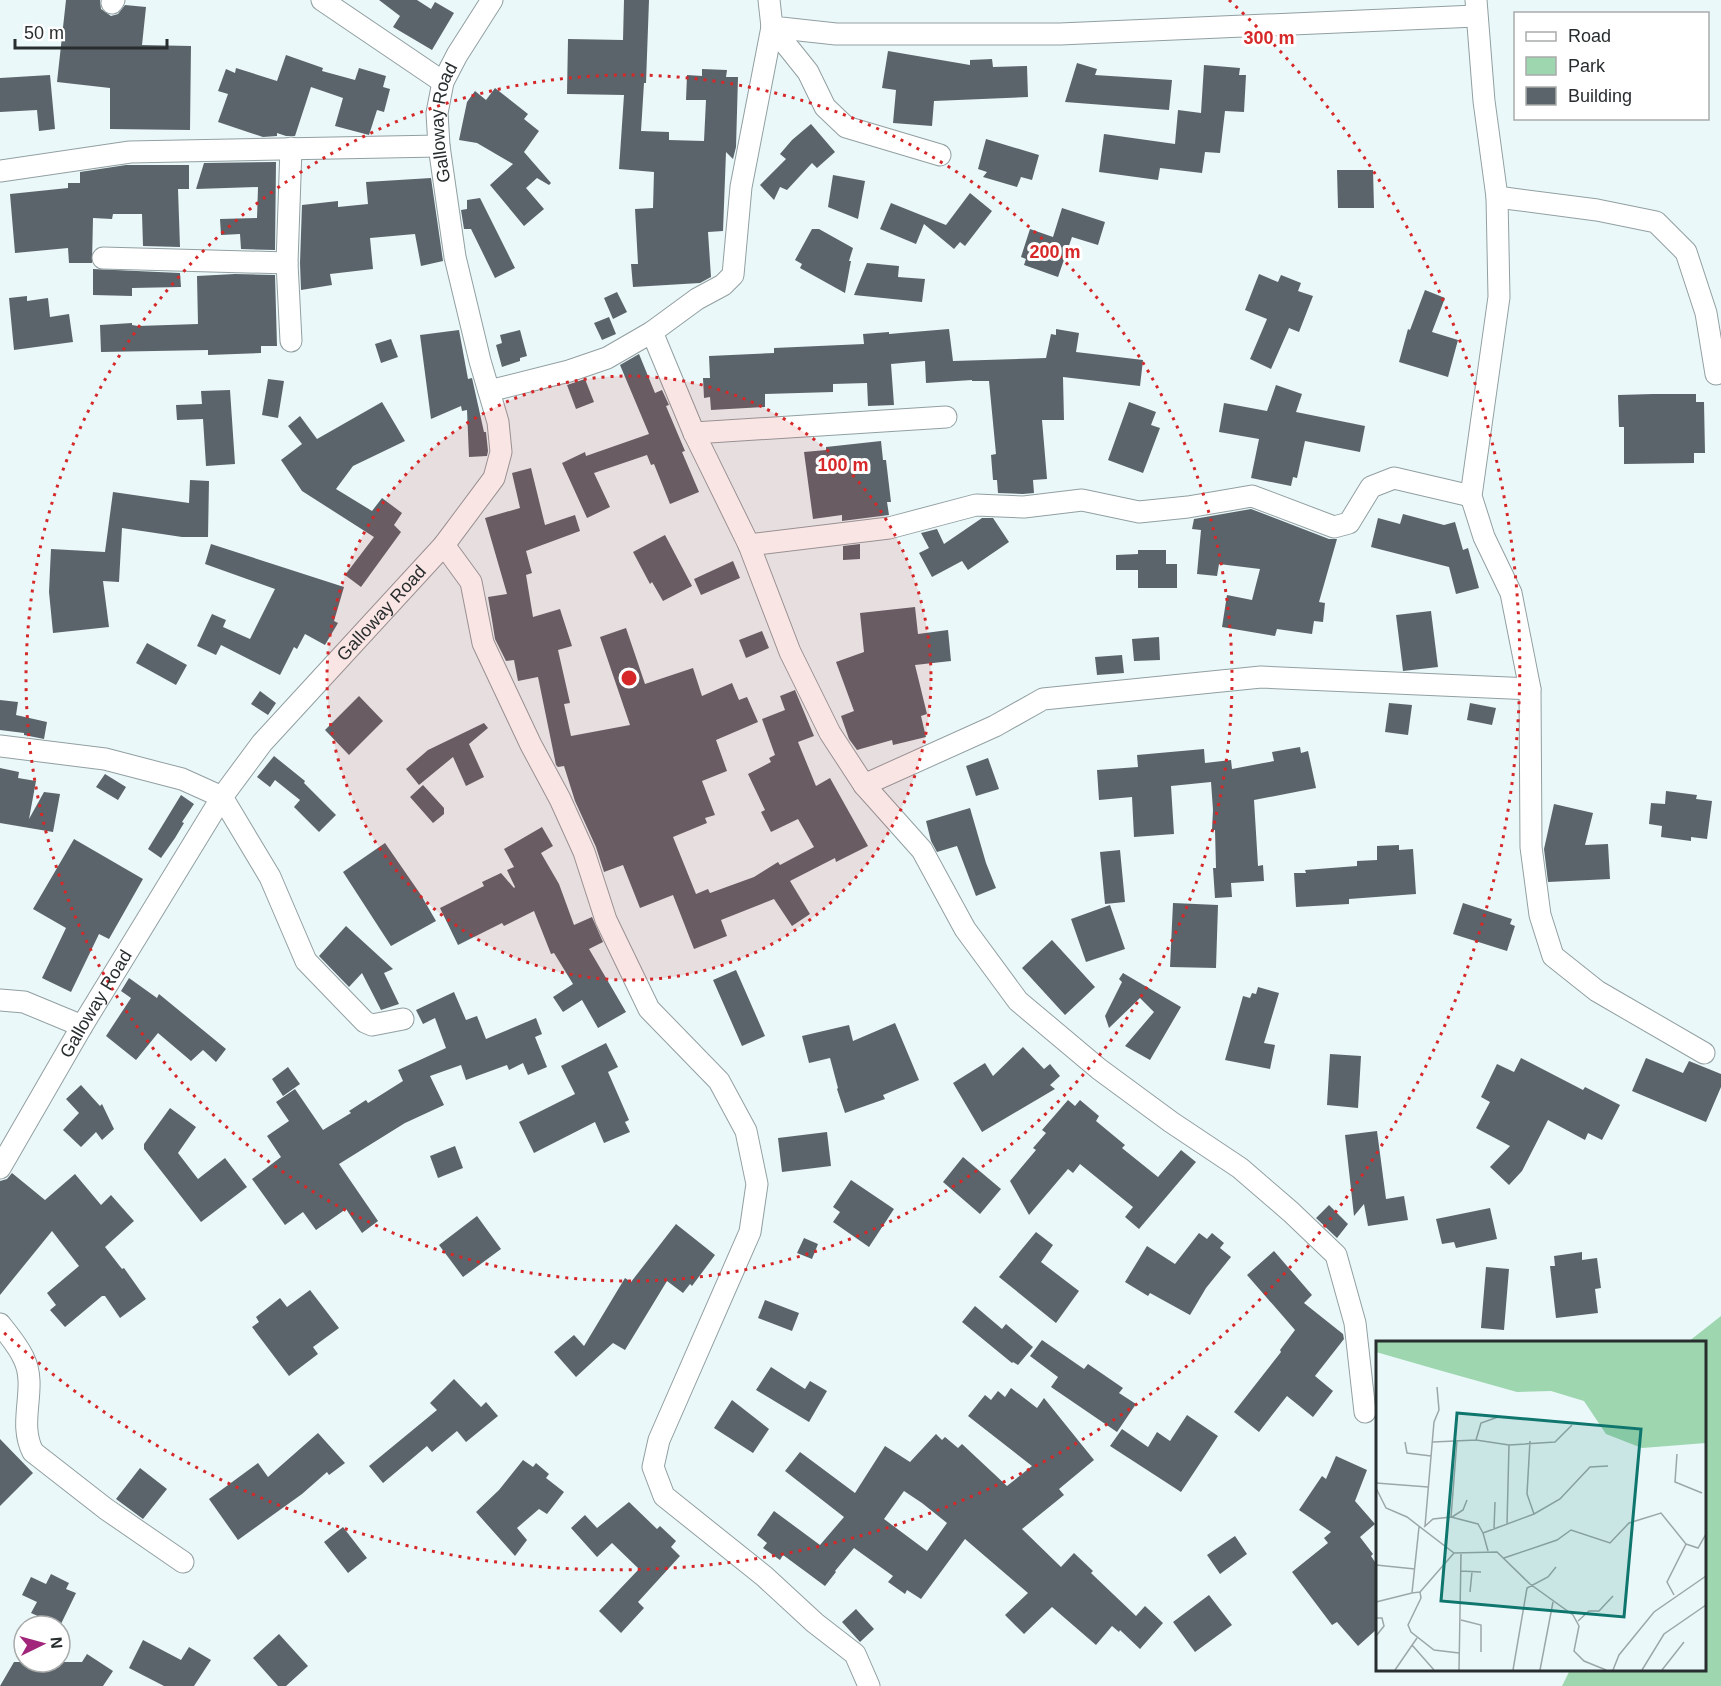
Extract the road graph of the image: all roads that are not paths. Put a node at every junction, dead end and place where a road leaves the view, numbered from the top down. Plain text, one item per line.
1 (322, 0) edge
2 (492, 0) edge
3 (769, 0) edge
4 (1476, 8) edge
5 (772, 27) junction
6 (443, 82) junction
7 (439, 146) junction
8 (291, 148) junction
9 (940, 155) dead end
10 (0, 171) edge
11 (1497, 197) junction
12 (103, 258) dead end
13 (287, 263) junction
14 (652, 332) junction
15 (291, 341) dead end
16 (1716, 374) dead end
17 (489, 391) junction
18 (945, 417) dead end
19 (694, 433) junction
20 (1471, 496) junction
21 (444, 545) junction
22 (749, 545) junction
23 (1530, 689) junction
24 (0, 746) edge
25 (864, 785) junction
26 (222, 797) junction
27 (0, 1000) edge
28 (403, 1019) dead end
29 (81, 1026) junction
30 (1704, 1053) dead end
31 (0, 1168) edge
32 (0, 1324) edge
33 (1365, 1412) dead end
34 (183, 1562) dead end
35 (869, 1686) edge

1 - 6 street
2 - 6 street, Galloway Road
3 - 5 street
4 - 5 street
4 - 11 street
5 - 9 street
5 - 14 street
6 - 7 street, Galloway Road
7 - 8 street
7 - 17 street, Galloway Road
8 - 10 street
8 - 13 street
11 - 16 street
11 - 20 street
12 - 13 street
13 - 15 street
14 - 17 street
14 - 19 street
17 - 21 street, Galloway Road
18 - 19 street
19 - 22 street
20 - 22 street
20 - 23 street
21 - 26 street, Galloway Road
21 - 35 street
22 - 25 street
23 - 25 street
23 - 30 street
24 - 26 street
25 - 33 street
26 - 28 street
26 - 29 street, Galloway Road
27 - 29 street
29 - 31 street, Galloway Road
32 - 34 street

